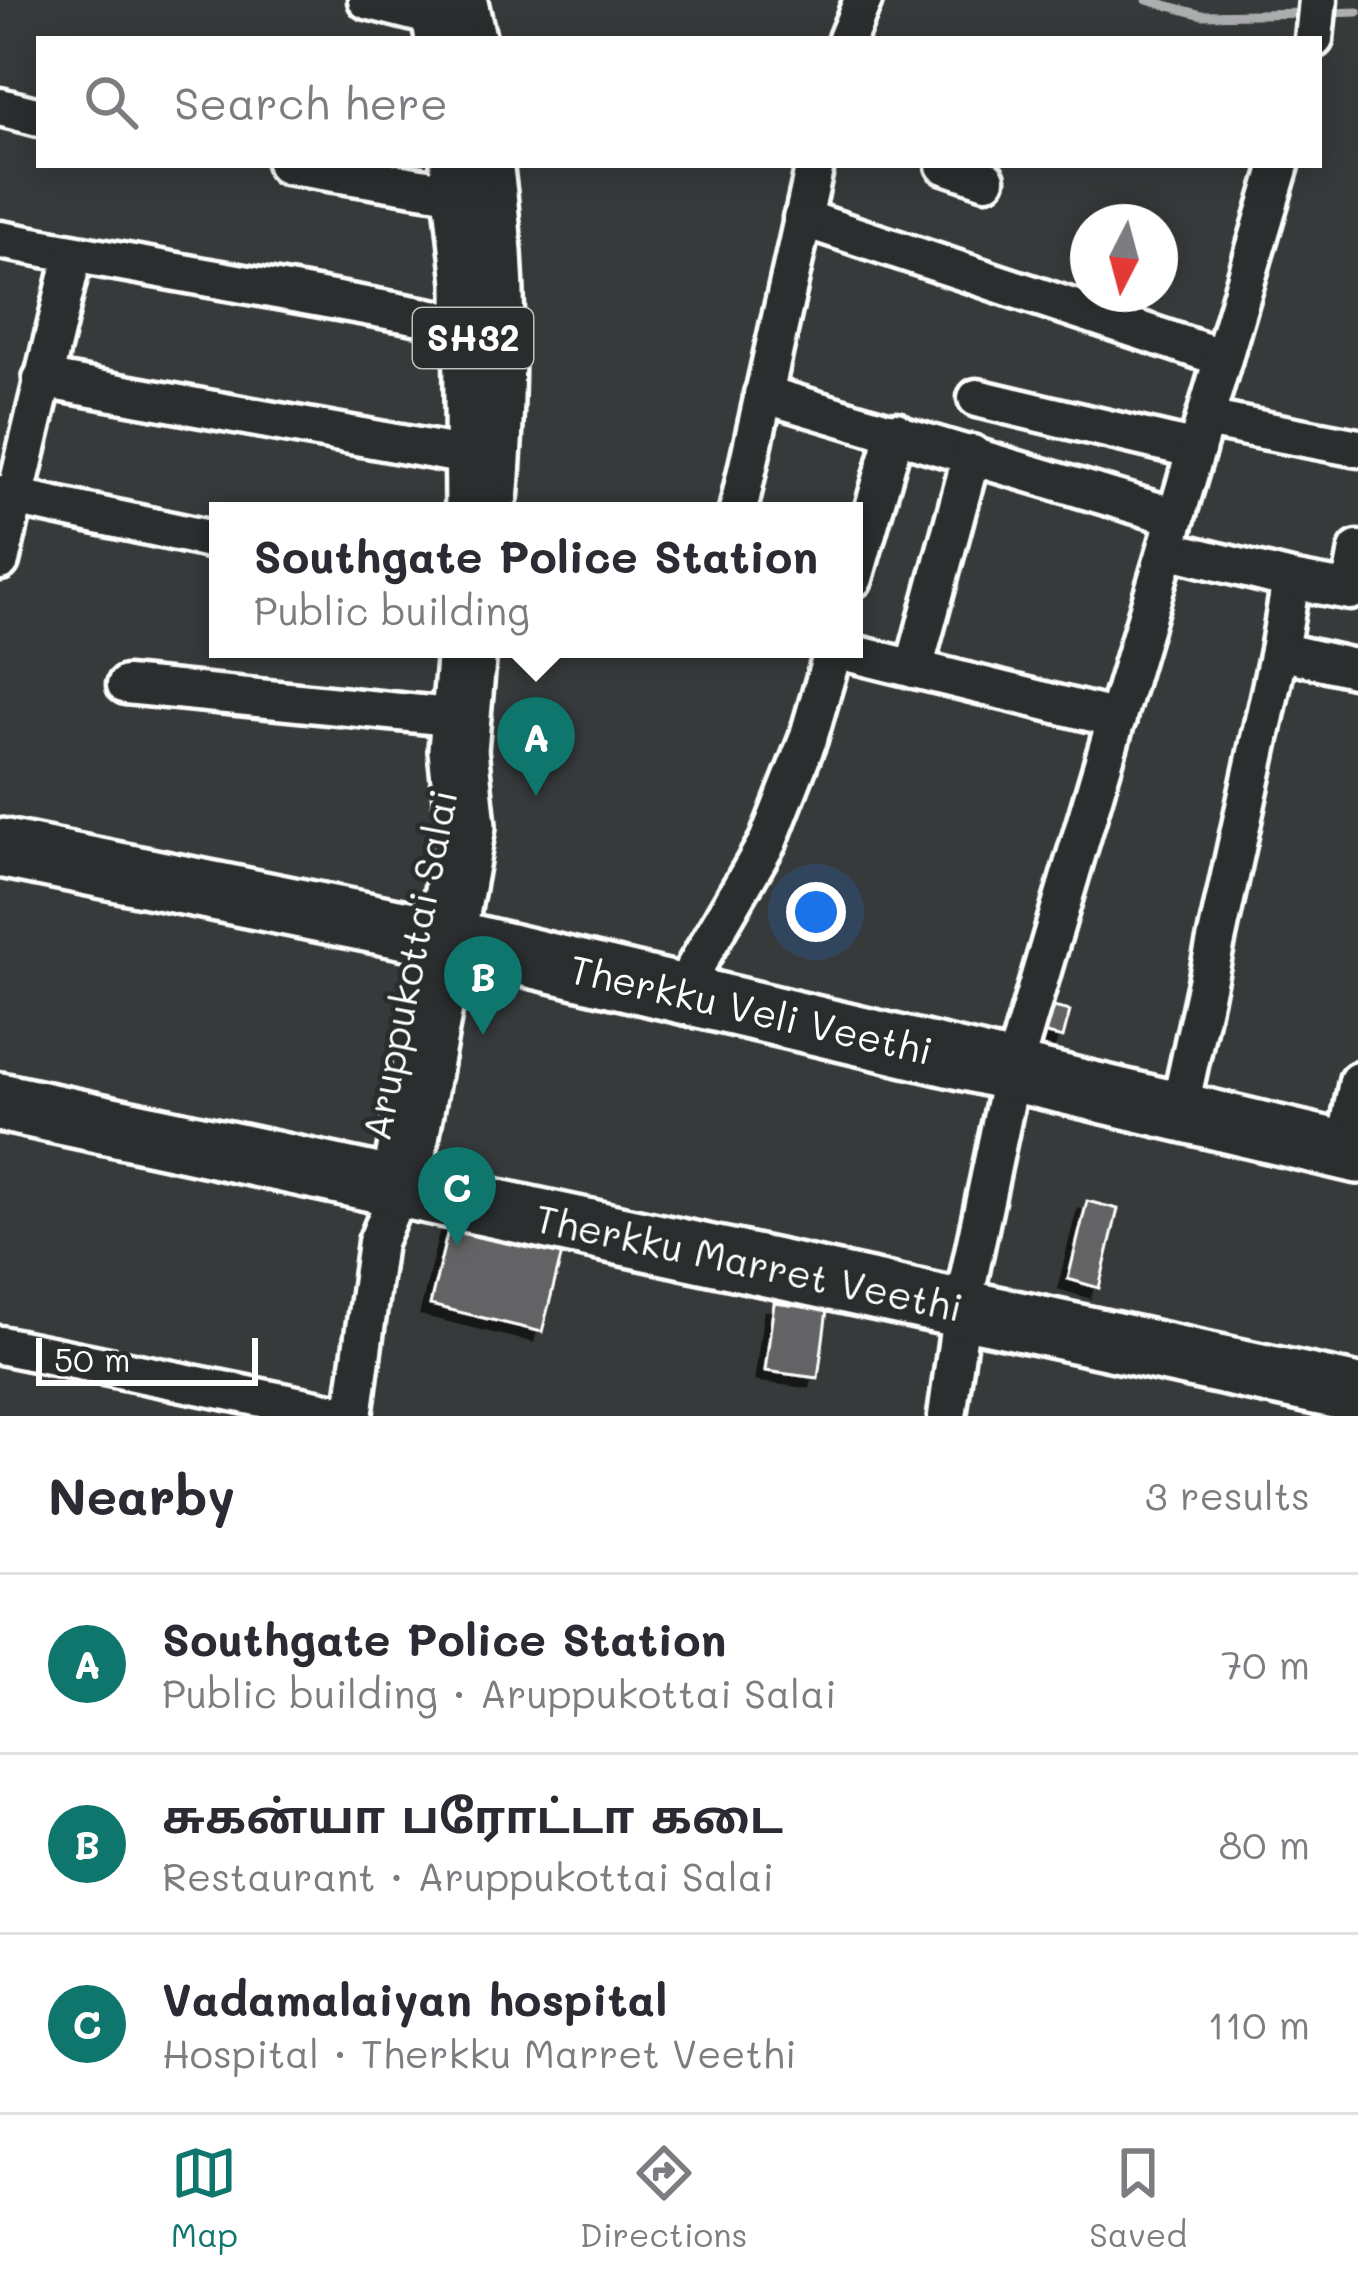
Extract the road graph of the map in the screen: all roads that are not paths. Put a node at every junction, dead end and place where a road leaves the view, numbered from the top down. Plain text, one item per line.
1 (367, 0) edge
2 (468, 0) edge
3 (863, 0) edge
4 (428, 18) edge
5 (476, 36) edge
6 (848, 36) edge
7 (0, 106) edge
8 (36, 116) edge
9 (340, 168) edge
10 (494, 168) edge
11 (814, 168) edge
12 (954, 168) edge
13 (1279, 168) edge
14 (448, 174) edge
15 (986, 179) dead end
16 (802, 218) junction
17 (0, 240) edge
18 (73, 256) junction
19 (454, 322) junction
20 (1223, 358) junction
21 (42, 379) junction
22 (763, 394) junction
23 (977, 398) dead end
24 (896, 431) junction
25 (1201, 435) junction
26 (1358, 448) edge
27 (455, 454) junction
28 (972, 454) junction
29 (6, 496) edge
30 (457, 502) edge
31 (475, 502) edge
32 (499, 502) edge
33 (740, 502) edge
34 (1172, 533) junction
35 (209, 539) edge
36 (863, 546) edge
37 (1358, 550) edge
38 (0, 561) edge
39 (1291, 580) junction
40 (1279, 650) junction
41 (863, 656) edge
42 (465, 658) edge
43 (831, 658) edge
44 (914, 669) junction
45 (1358, 670) edge
46 (126, 686) dead end
47 (1117, 719) junction
48 (459, 734) junction
49 (0, 848) edge
50 (430, 934) junction
51 (680, 993) junction
52 (1012, 1072) junction
53 (1358, 1081) edge
54 (0, 1102) edge
55 (1179, 1111) junction
56 (1352, 1152) edge
57 (384, 1185) junction
58 (962, 1309) junction
59 (0, 1346) edge
60 (1358, 1394) edge
61 (352, 1416) edge
62 (947, 1416) edge

1 - 4 street
2 - 5 street
3 - 6 street
7 - 8 street
9 - 14 street
10 - 32 street
11 - 16 street
12 - 15 street
13 - 20 street
14 - 19 street
14 - 31 main road, SH32
16 - 20 street
16 - 22 street
17 - 18 street
18 - 19 street
18 - 21 street
19 - 27 street
20 - 25 street
21 - 27 street
21 - 29 street
22 - 24 street
22 - 33 street
23 - 25 street
24 - 28 street
24 - 36 street
25 - 26 street
25 - 34 street
27 - 30 street
28 - 34 street
28 - 44 street
29 - 35 street
29 - 38 street
34 - 39 street
34 - 47 street
37 - 39 street
39 - 40 street
40 - 45 street
40 - 55 street
41 - 44 street
42 - 48 main road, Aruppukottai Salai
43 - 51 street
44 - 47 street
46 - 48 street
47 - 52 street
48 - 50 main road, Aruppukottai Salai
49 - 50 main road, Therkku Veli Veethi
50 - 51 main road, Therkku Veli Veethi
50 - 57 main road, Aruppukottai Salai
51 - 52 main road, Therkku Veli Veethi
52 - 55 main road, Therkku Veli Veethi
52 - 58 street
53 - 56 street
54 - 57 main road, Therkku Marret Veethi
55 - 56 main road, Therkku Veli Veethi
57 - 58 main road, Therkku Marret Veethi
57 - 61 street
58 - 60 main road, Therkku Marret Veethi
58 - 62 street
59 - 61 street

